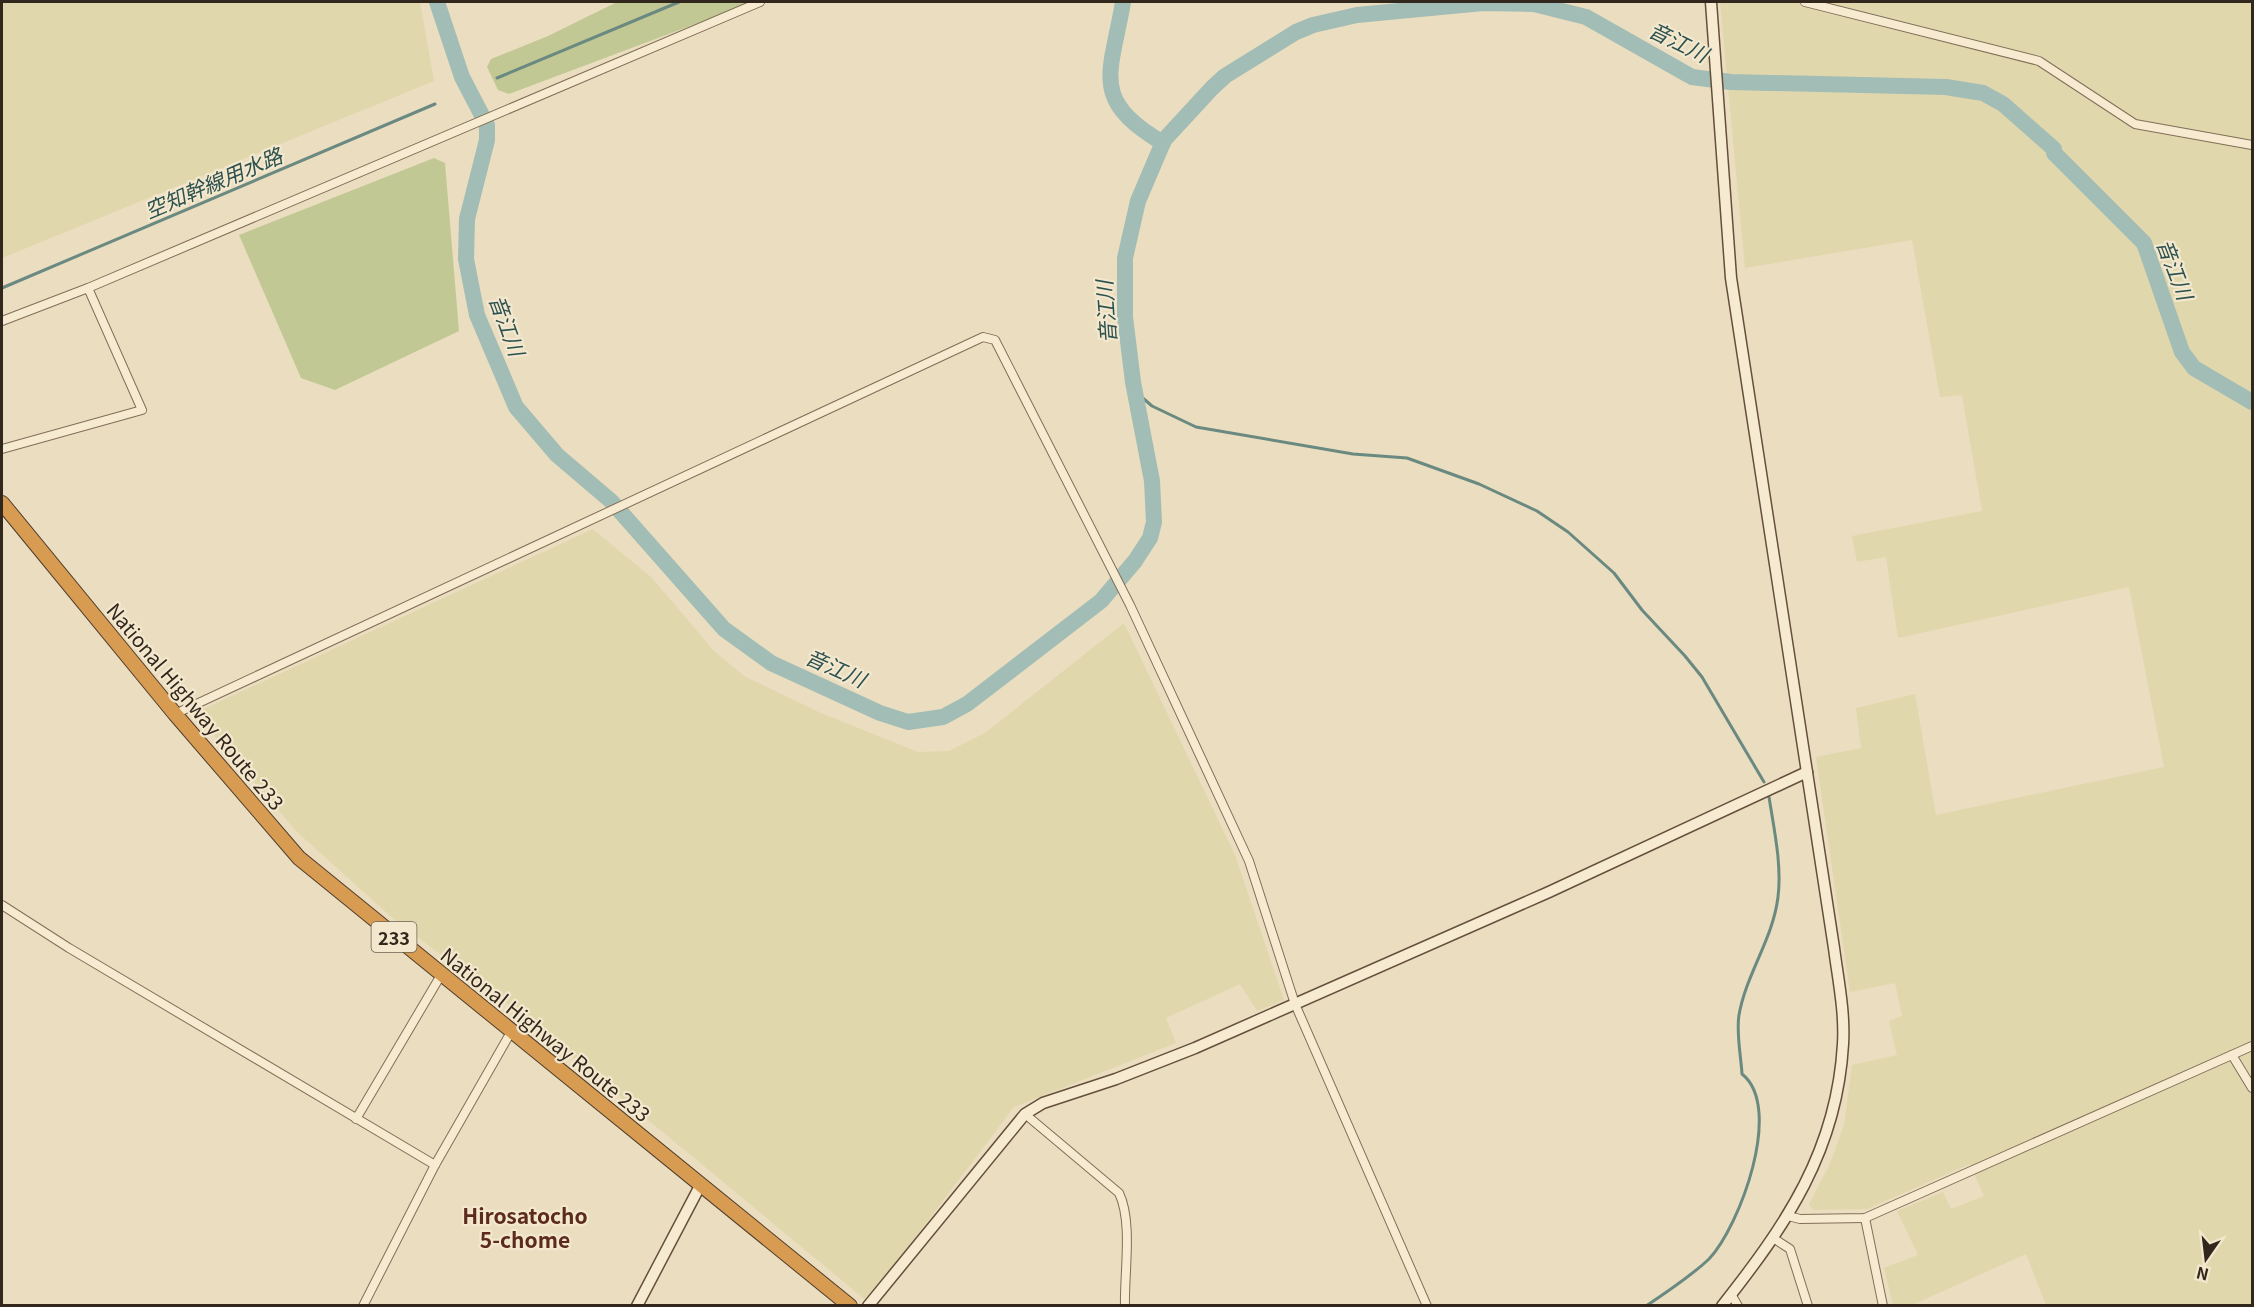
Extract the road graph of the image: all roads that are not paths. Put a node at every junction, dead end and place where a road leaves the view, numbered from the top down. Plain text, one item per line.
1 (760, 2) edge
2 (1711, 2) edge
3 (1805, 2) edge
4 (2253, 145) edge
5 (88, 288) junction
6 (2, 321) edge
7 (2, 449) edge
8 (2, 503) edge
9 (175, 714) junction
10 (1807, 772) junction
11 (2, 904) edge
12 (441, 975) junction
13 (1295, 1004) junction
14 (511, 1032) junction
15 (2253, 1046) edge
16 (2232, 1055) junction
17 (2253, 1088) edge
18 (1025, 1114) junction
19 (356, 1119) junction
20 (435, 1165) junction
21 (701, 1184) junction
22 (1788, 1216) junction
23 (1865, 1218) junction
24 (1773, 1238) junction
25 (1731, 1294) junction
26 (363, 1305) edge
27 (637, 1305) edge
28 (850, 1305) edge
29 (868, 1305) edge
30 (1125, 1305) edge
31 (1427, 1305) edge
32 (1722, 1305) edge
33 (1738, 1305) edge
34 (1808, 1305) edge
35 (1883, 1305) edge

1 - 5 street
2 - 10 street
3 - 4 street
5 - 6 street
5 - 7 street
8 - 9 highway, National Highway Route 233 / 233
9 - 12 highway, National Highway Route 233 / 233
9 - 13 street
10 - 13 street
10 - 22 street
11 - 19 street
12 - 14 highway, National Highway Route 233 / 233
12 - 19 street
13 - 18 street
13 - 31 street
14 - 20 street
14 - 21 highway, National Highway Route 233 / 233
15 - 16 street
16 - 17 street
16 - 23 street
18 - 29 street
18 - 30 street
19 - 20 street
20 - 26 street
21 - 27 street
21 - 28 highway, National Highway Route 233 / 233
22 - 23 street
22 - 24 street
23 - 35 street
24 - 25 street
24 - 34 street
25 - 32 street
25 - 33 street

